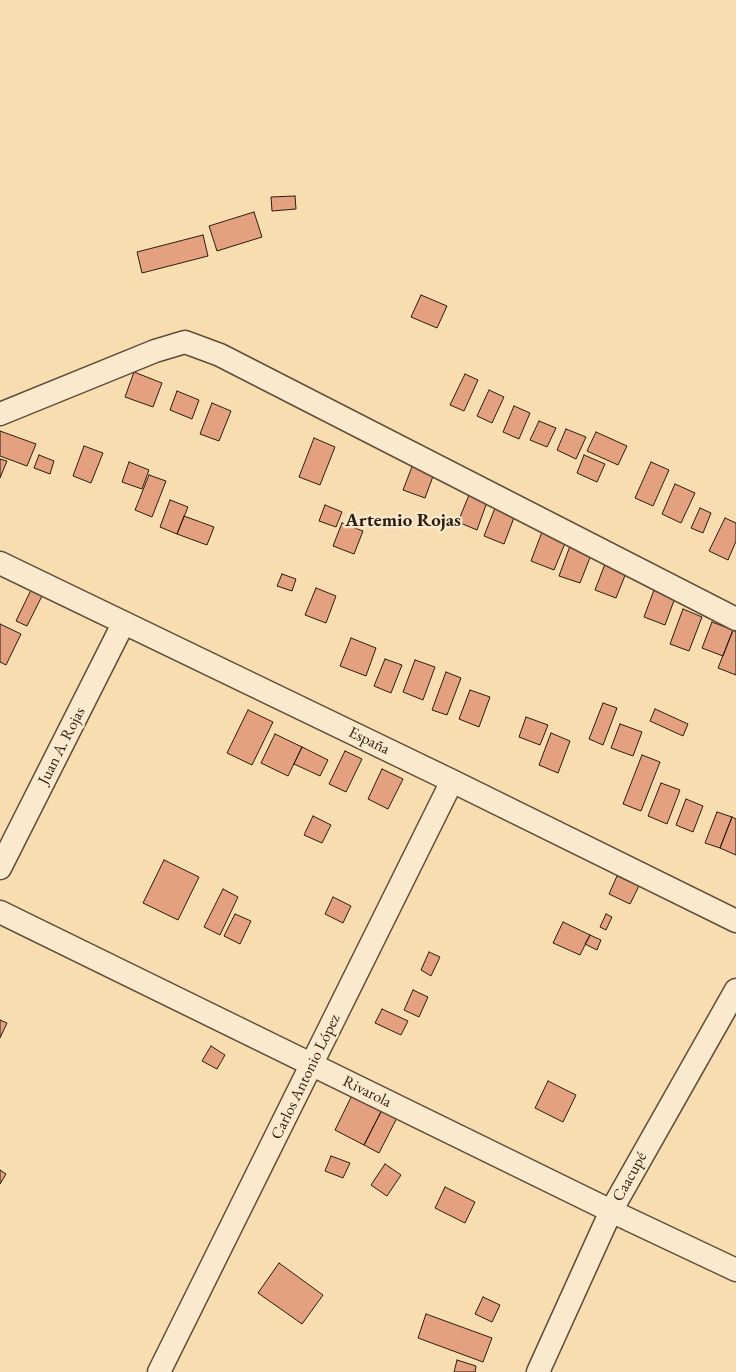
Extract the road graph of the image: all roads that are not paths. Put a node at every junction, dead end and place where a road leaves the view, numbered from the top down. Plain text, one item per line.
1 (0, 414) edge
2 (0, 564) edge
3 (736, 619) edge
4 (123, 624) junction
5 (452, 781) junction
6 (0, 868) edge
7 (0, 912) edge
8 (735, 917) edge
9 (736, 990) edge
10 (312, 1065) junction
11 (611, 1212) junction
12 (736, 1270) edge
13 (160, 1372) edge
14 (538, 1372) edge

1 - 3 street
2 - 4 street, España
4 - 5 street, España
4 - 6 street, Juan A. Rojas
5 - 8 street, España
5 - 10 street, Carlos Antonio López
7 - 10 street, Rivarola
9 - 11 street, Caacupé
10 - 11 street, Rivarola
10 - 13 street, Carlos Antonio López
11 - 12 street, Rivarola
11 - 14 street, Caacupé

